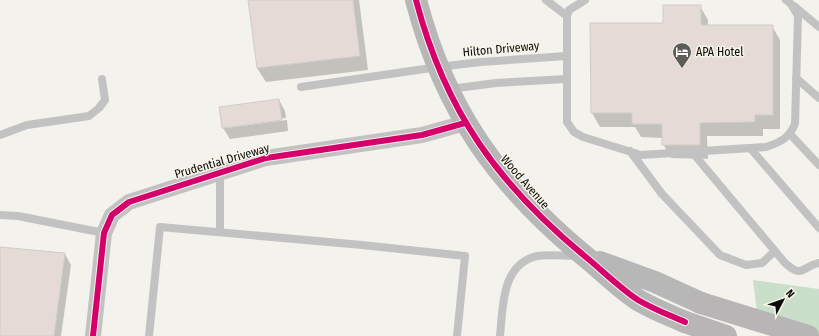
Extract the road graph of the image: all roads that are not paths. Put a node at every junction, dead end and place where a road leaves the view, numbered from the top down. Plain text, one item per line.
1 (416, 0) edge
2 (546, 0) edge
3 (585, 0) edge
4 (789, 2) edge
5 (567, 16) junction
6 (819, 27) edge
7 (566, 56) junction
8 (438, 67) junction
9 (796, 78) junction
10 (102, 79) dead end
11 (566, 79) junction
12 (301, 88) dead end
13 (448, 89) junction
14 (819, 98) edge
15 (465, 123) junction
16 (0, 134) edge
17 (790, 134) junction
18 (751, 149) junction
19 (630, 151) junction
20 (692, 152) junction
21 (819, 165) edge
22 (220, 171) junction
23 (0, 215) edge
24 (819, 228) edge
25 (220, 232) junction
26 (104, 233) junction
27 (775, 251) junction
28 (585, 257) junction
29 (819, 263) edge
30 (701, 303) junction
31 (685, 322) junction
32 (93, 336) edge
33 (149, 336) edge
34 (457, 336) edge
35 (500, 336) edge
36 (712, 336) edge
37 (726, 336) edge
38 (767, 336) edge
39 (808, 336) edge

1 - 8 street, Wood Avenue
2 - 5 lane
3 - 5 lane
4 - 6 lane
4 - 9 lane
5 - 7 lane
7 - 8 lane, Hilton Driveway
7 - 11 lane
8 - 12 lane, Hilton Driveway
8 - 13 street, Wood Avenue
9 - 14 lane
9 - 17 lane
10 - 16 lane
11 - 13 lane
11 - 19 lane
13 - 15 street, Wood Avenue
15 - 22 street, Prudential Driveway
15 - 28 street, Wood Avenue
17 - 18 lane
17 - 21 lane
18 - 20 lane
18 - 24 lane
19 - 20 lane
19 - 27 lane
20 - 27 lane
22 - 25 lane
22 - 26 street, Prudential Driveway
23 - 26 lane
25 - 33 lane
25 - 34 lane
26 - 32 street, Prudential Driveway
27 - 29 lane
28 - 30 street, Wood Avenue
28 - 31 street, Wood Avenue
28 - 35 lane
30 - 38 highway
30 - 39 highway
31 - 36 highway
31 - 37 highway

